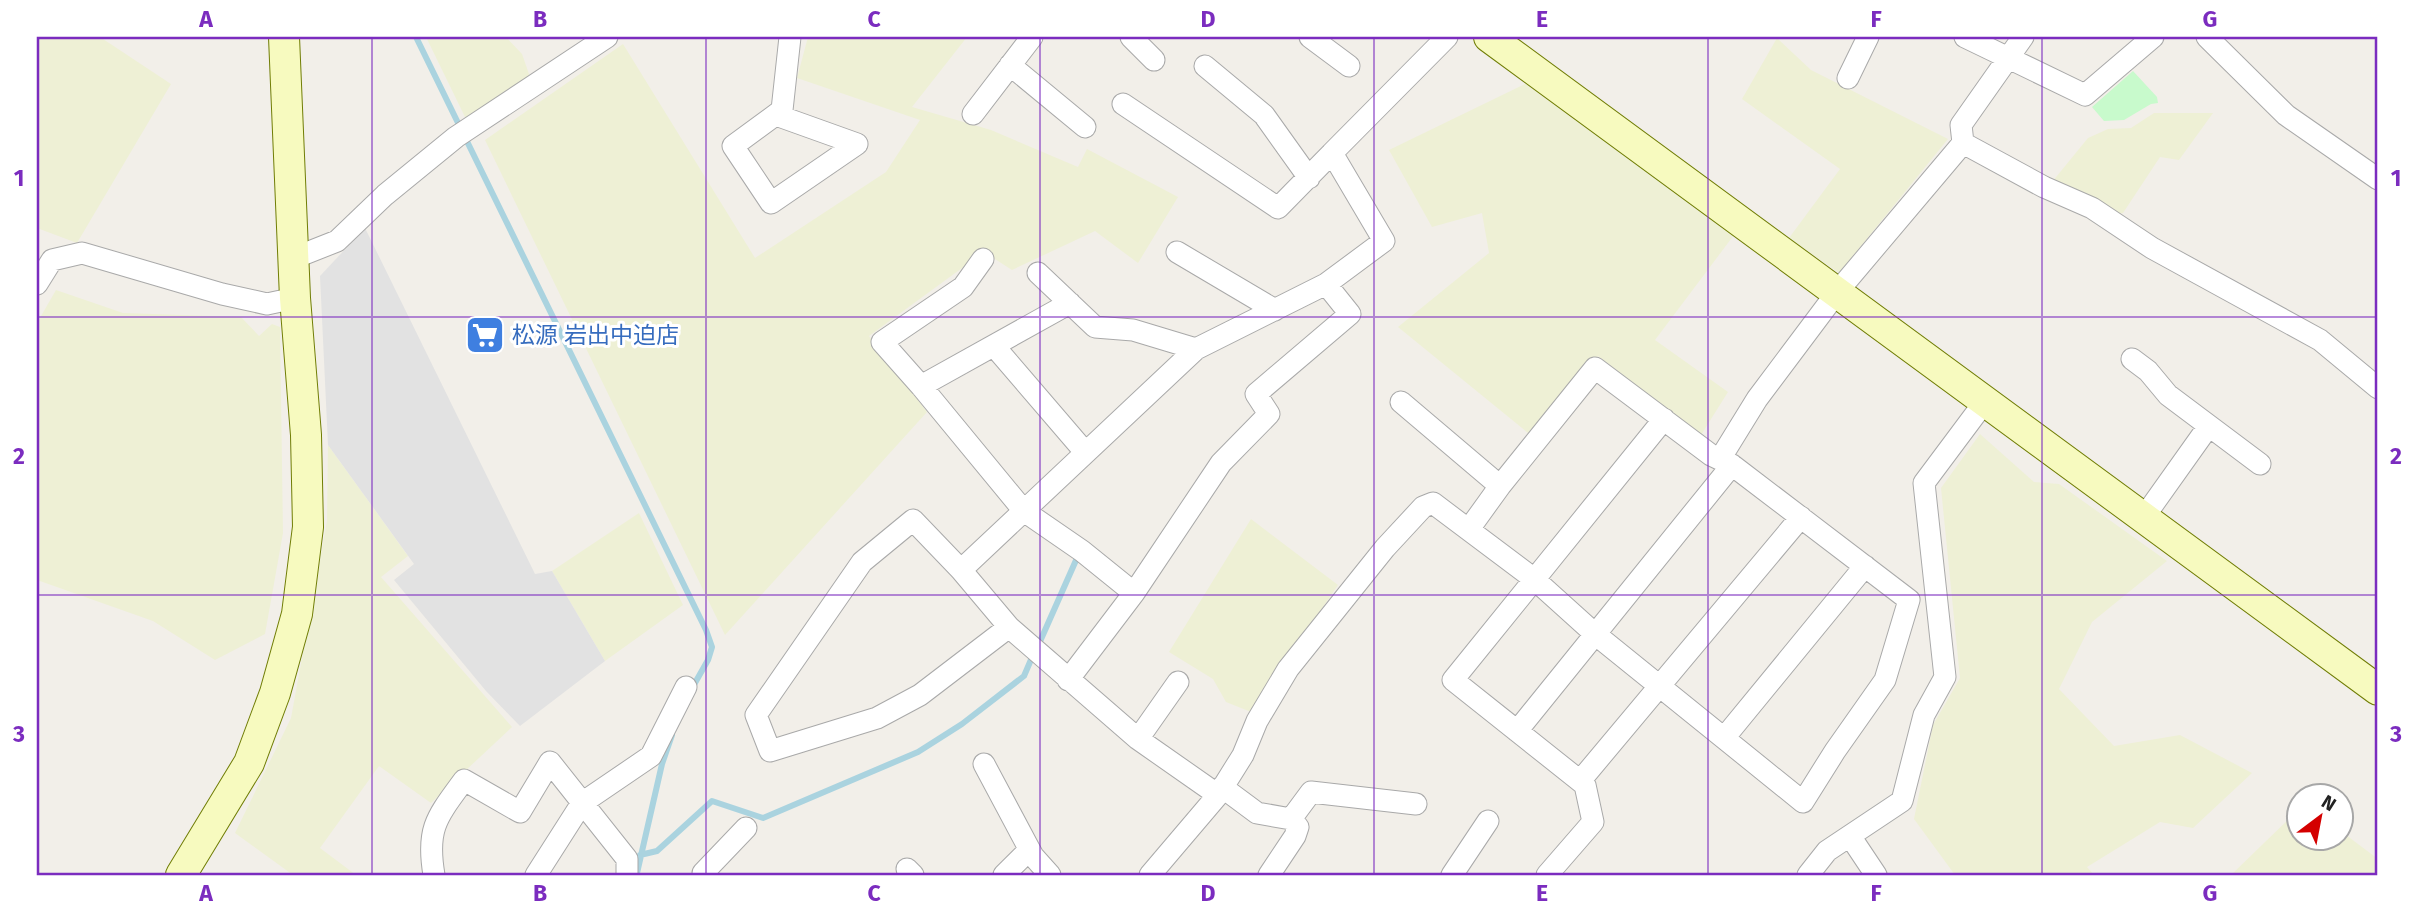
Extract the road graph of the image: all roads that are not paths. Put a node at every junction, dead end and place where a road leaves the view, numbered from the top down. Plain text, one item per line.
1 (284, 37) edge
2 (607, 37) edge
3 (790, 37) edge
4 (1032, 37) edge
5 (1131, 37) edge
6 (1310, 37) edge
7 (1447, 37) edge
8 (1489, 37) edge
9 (1868, 37) edge
10 (1965, 37) edge
11 (2023, 37) edge
12 (2153, 37) edge
13 (2207, 37) edge
14 (2009, 57) junction
15 (1154, 60) dead end
16 (1010, 65) junction
17 (1205, 66) dead end
18 (1349, 66) dead end
19 (1848, 78) dead end
20 (1123, 104) dead end
21 (973, 114) dead end
22 (776, 115) junction
23 (1085, 127) dead end
24 (1963, 142) junction
25 (1332, 153) junction
26 (1309, 178) junction
27 (2378, 179) edge
28 (1177, 252) dead end
29 (294, 258) junction
30 (983, 260) dead end
31 (1038, 273) dead end
32 (37, 284) edge
33 (1325, 284) junction
34 (1838, 291) junction
35 (295, 298) junction
36 (1070, 303) junction
37 (1275, 310) junction
38 (994, 346) junction
39 (1196, 349) junction
40 (2132, 359) dead end
41 (921, 386) junction
42 (2378, 388) edge
43 (1986, 400) junction
44 (1401, 402) dead end
45 (1664, 419) junction
46 (2208, 427) junction
47 (1085, 452) junction
48 (1726, 462) junction
49 (2260, 464) dead end
50 (1500, 486) junction
51 (1024, 511) junction
52 (1801, 517) junction
53 (2144, 517) junction
54 (1469, 528) junction
55 (1865, 566) junction
56 (961, 570) junction
57 (1534, 579) junction
58 (1134, 593) junction
59 (1009, 627) junction
60 (1595, 634) junction
61 (1068, 680) junction
62 (1178, 681) dead end
63 (686, 687) dead end
64 (1660, 687) junction
65 (2378, 690) edge
66 (1517, 731) junction
67 (1724, 738) junction
68 (1138, 739) junction
69 (984, 764) dead end
70 (1580, 781) junction
71 (1220, 791) junction
72 (582, 803) junction
73 (1416, 804) dead end
74 (1291, 819) junction
75 (1488, 821) dead end
76 (746, 828) dead end
77 (1850, 836) junction
78 (1029, 850) junction
79 (181, 875) edge
80 (434, 875) edge
81 (536, 875) edge
82 (626, 875) edge
83 (705, 875) edge
84 (1004, 875) edge
85 (1050, 875) edge
86 (1150, 875) edge
87 (1269, 875) edge
88 (1452, 875) edge
89 (1547, 875) edge
90 (1808, 875) edge
91 (1876, 875) edge

1 - 29 street
2 - 29 street
3 - 22 street
4 - 16 street
5 - 15 street
6 - 18 street
7 - 25 street
8 - 34 street
9 - 19 street
10 - 14 street
11 - 14 street
12 - 14 street
13 - 27 street
14 - 24 street
16 - 21 street
16 - 23 street
17 - 26 street
20 - 26 street
22 - 22 street
24 - 34 street
24 - 42 street
25 - 26 street
25 - 33 street
28 - 37 street
29 - 35 street
30 - 41 street
31 - 36 street
32 - 35 street
33 - 37 street
33 - 58 street
34 - 43 street
34 - 48 street
35 - 79 street
36 - 38 street
36 - 39 street
37 - 39 street
38 - 41 street
38 - 47 street
39 - 47 street
40 - 46 street
41 - 51 street
43 - 53 street
43 - 77 street
44 - 50 street
45 - 48 street
45 - 50 street
45 - 57 street
46 - 49 street
46 - 53 street
47 - 51 street
48 - 52 street
48 - 60 street
50 - 54 street
51 - 56 street
51 - 58 street
52 - 55 street
52 - 64 street
53 - 65 street
54 - 57 street
54 - 71 street
55 - 67 street
55 - 67 street
56 - 59 street
56 - 59 street
57 - 60 street
57 - 66 street
58 - 61 street
59 - 61 street
60 - 64 street
60 - 66 street
61 - 68 street
62 - 68 street
63 - 72 street
64 - 67 street
64 - 70 street
66 - 70 street
68 - 71 street
69 - 78 street
70 - 89 street
71 - 74 street
71 - 86 street
72 - 80 street
72 - 81 street
72 - 82 street
73 - 74 street
74 - 87 street
75 - 88 street
76 - 83 street
77 - 90 street
77 - 91 street
78 - 84 street
78 - 85 street

